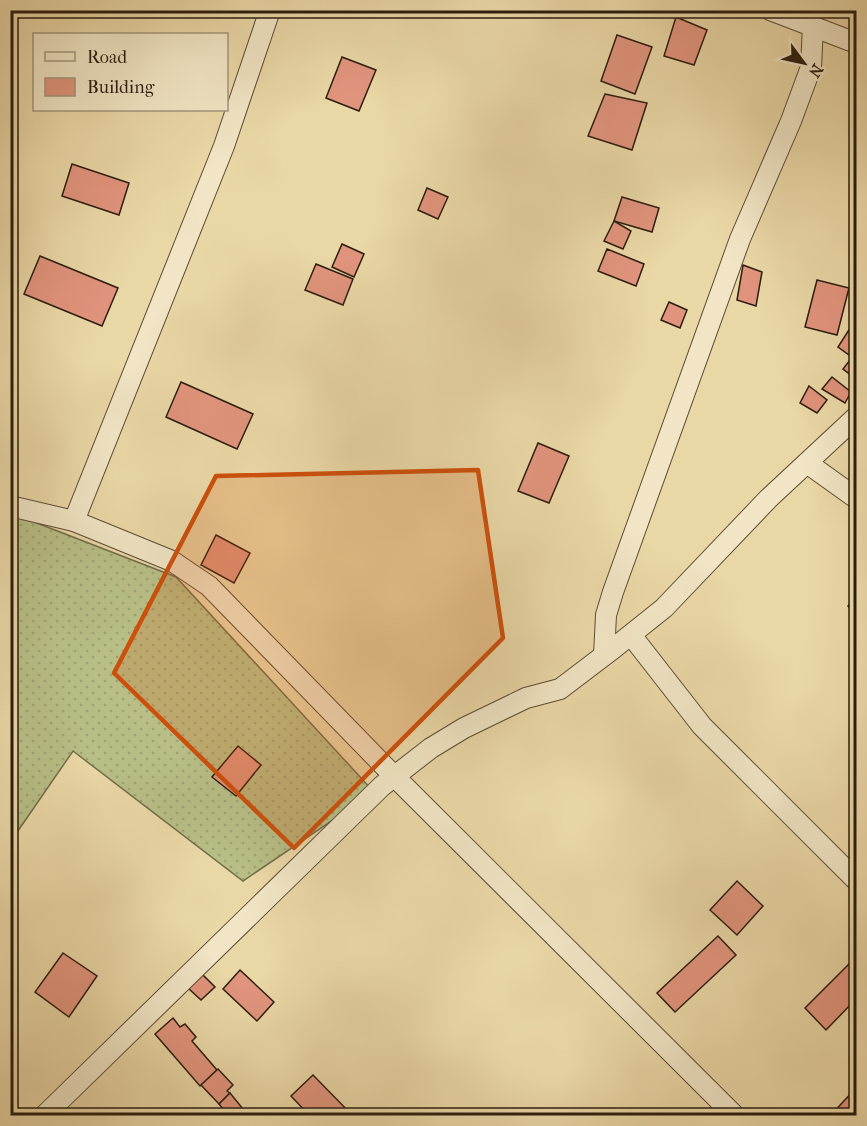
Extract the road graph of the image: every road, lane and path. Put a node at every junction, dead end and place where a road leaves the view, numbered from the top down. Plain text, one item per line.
1 (270, 10) edge
2 (770, 10) edge
3 (813, 26) junction
4 (856, 43) edge
5 (856, 417) edge
6 (807, 463) junction
7 (856, 498) edge
8 (10, 506) edge
9 (74, 521) junction
10 (631, 635) junction
11 (604, 655) junction
12 (394, 776) junction
13 (856, 880) edge
14 (44, 1116) edge
15 (735, 1116) edge

1 - 9 street
2 - 3 street
3 - 4 street
3 - 11 street
5 - 6 street
6 - 7 street
6 - 10 street
8 - 9 street
9 - 12 street
10 - 11 street
10 - 13 street
11 - 12 street
12 - 14 street
12 - 15 street

